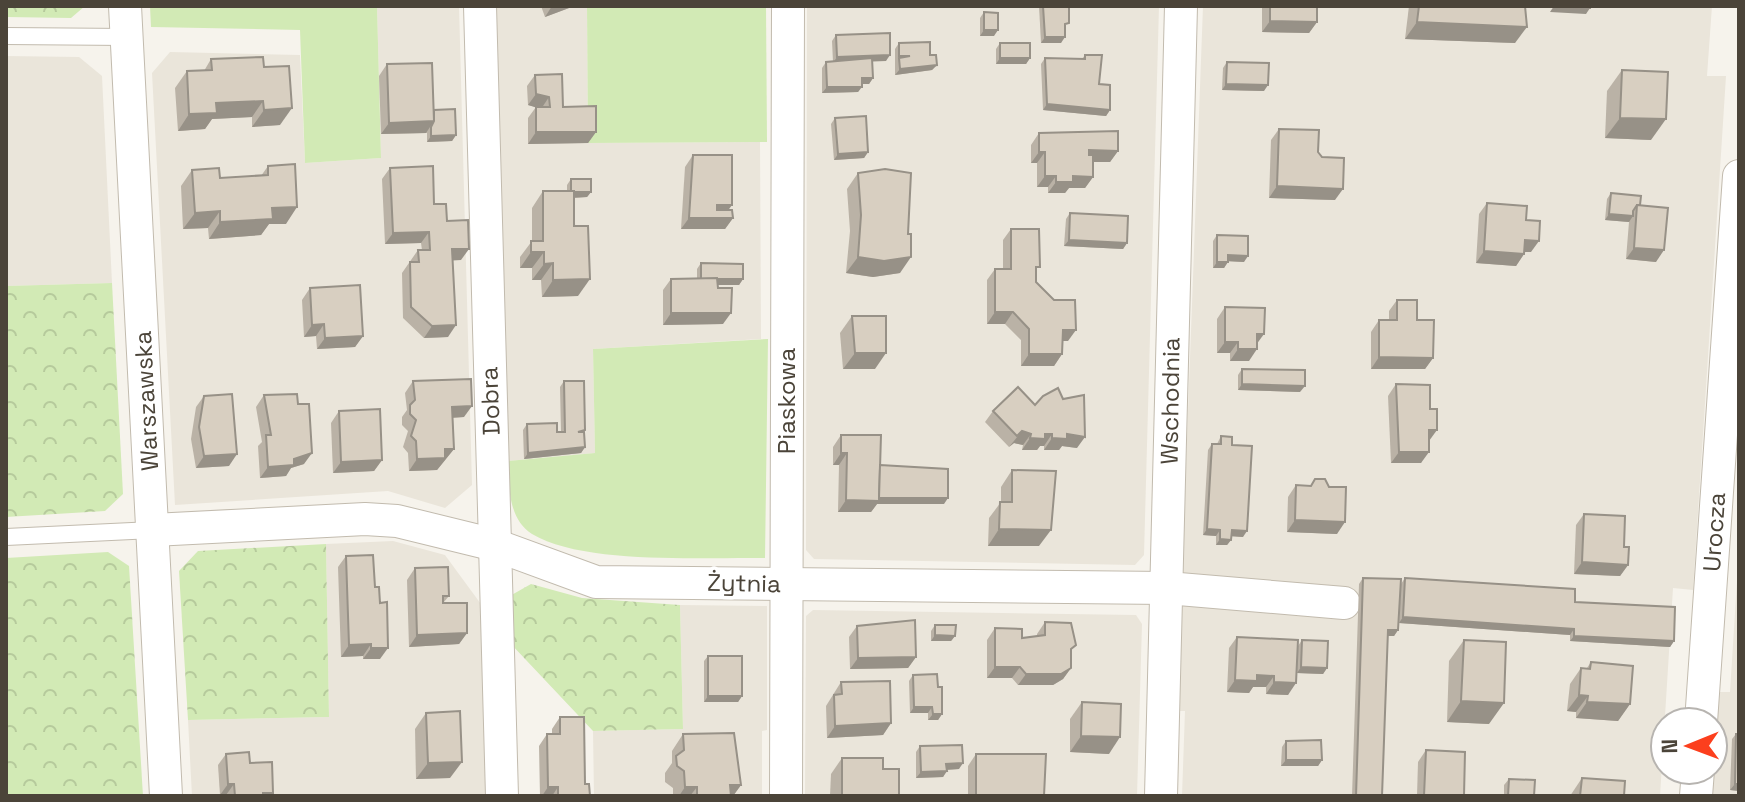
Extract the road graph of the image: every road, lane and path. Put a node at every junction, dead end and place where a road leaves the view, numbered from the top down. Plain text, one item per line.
1 (480, 6) edge
2 (788, 6) edge
3 (1181, 6) edge
4 (126, 22) edge
5 (6, 36) edge
6 (1739, 176) edge
7 (1736, 260) edge
8 (153, 530) junction
9 (6, 537) edge
10 (495, 545) junction
11 (785, 583) junction
12 (1167, 588) junction
13 (1344, 603) dead end
14 (1724, 603) edge
15 (1704, 706) edge
16 (166, 796) edge
17 (502, 796) edge
18 (786, 796) edge
19 (1161, 796) edge

1 - 10 street, Dobra
2 - 11 street, Piaskowa
3 - 12 street, Wschodnia
4 - 5 lane
4 - 8 street, Warszawska
6 - 7 street, Urocza
7 - 14 street, Urocza
8 - 9 lane
8 - 10 street, Żytnia
8 - 16 street, Warszawska
10 - 11 street, Żytnia
10 - 17 street, Dobra
11 - 12 street, Żytnia
11 - 18 street, Piaskowa
12 - 13 street, Żytnia
12 - 19 street, Wschodnia
14 - 15 street, Urocza

